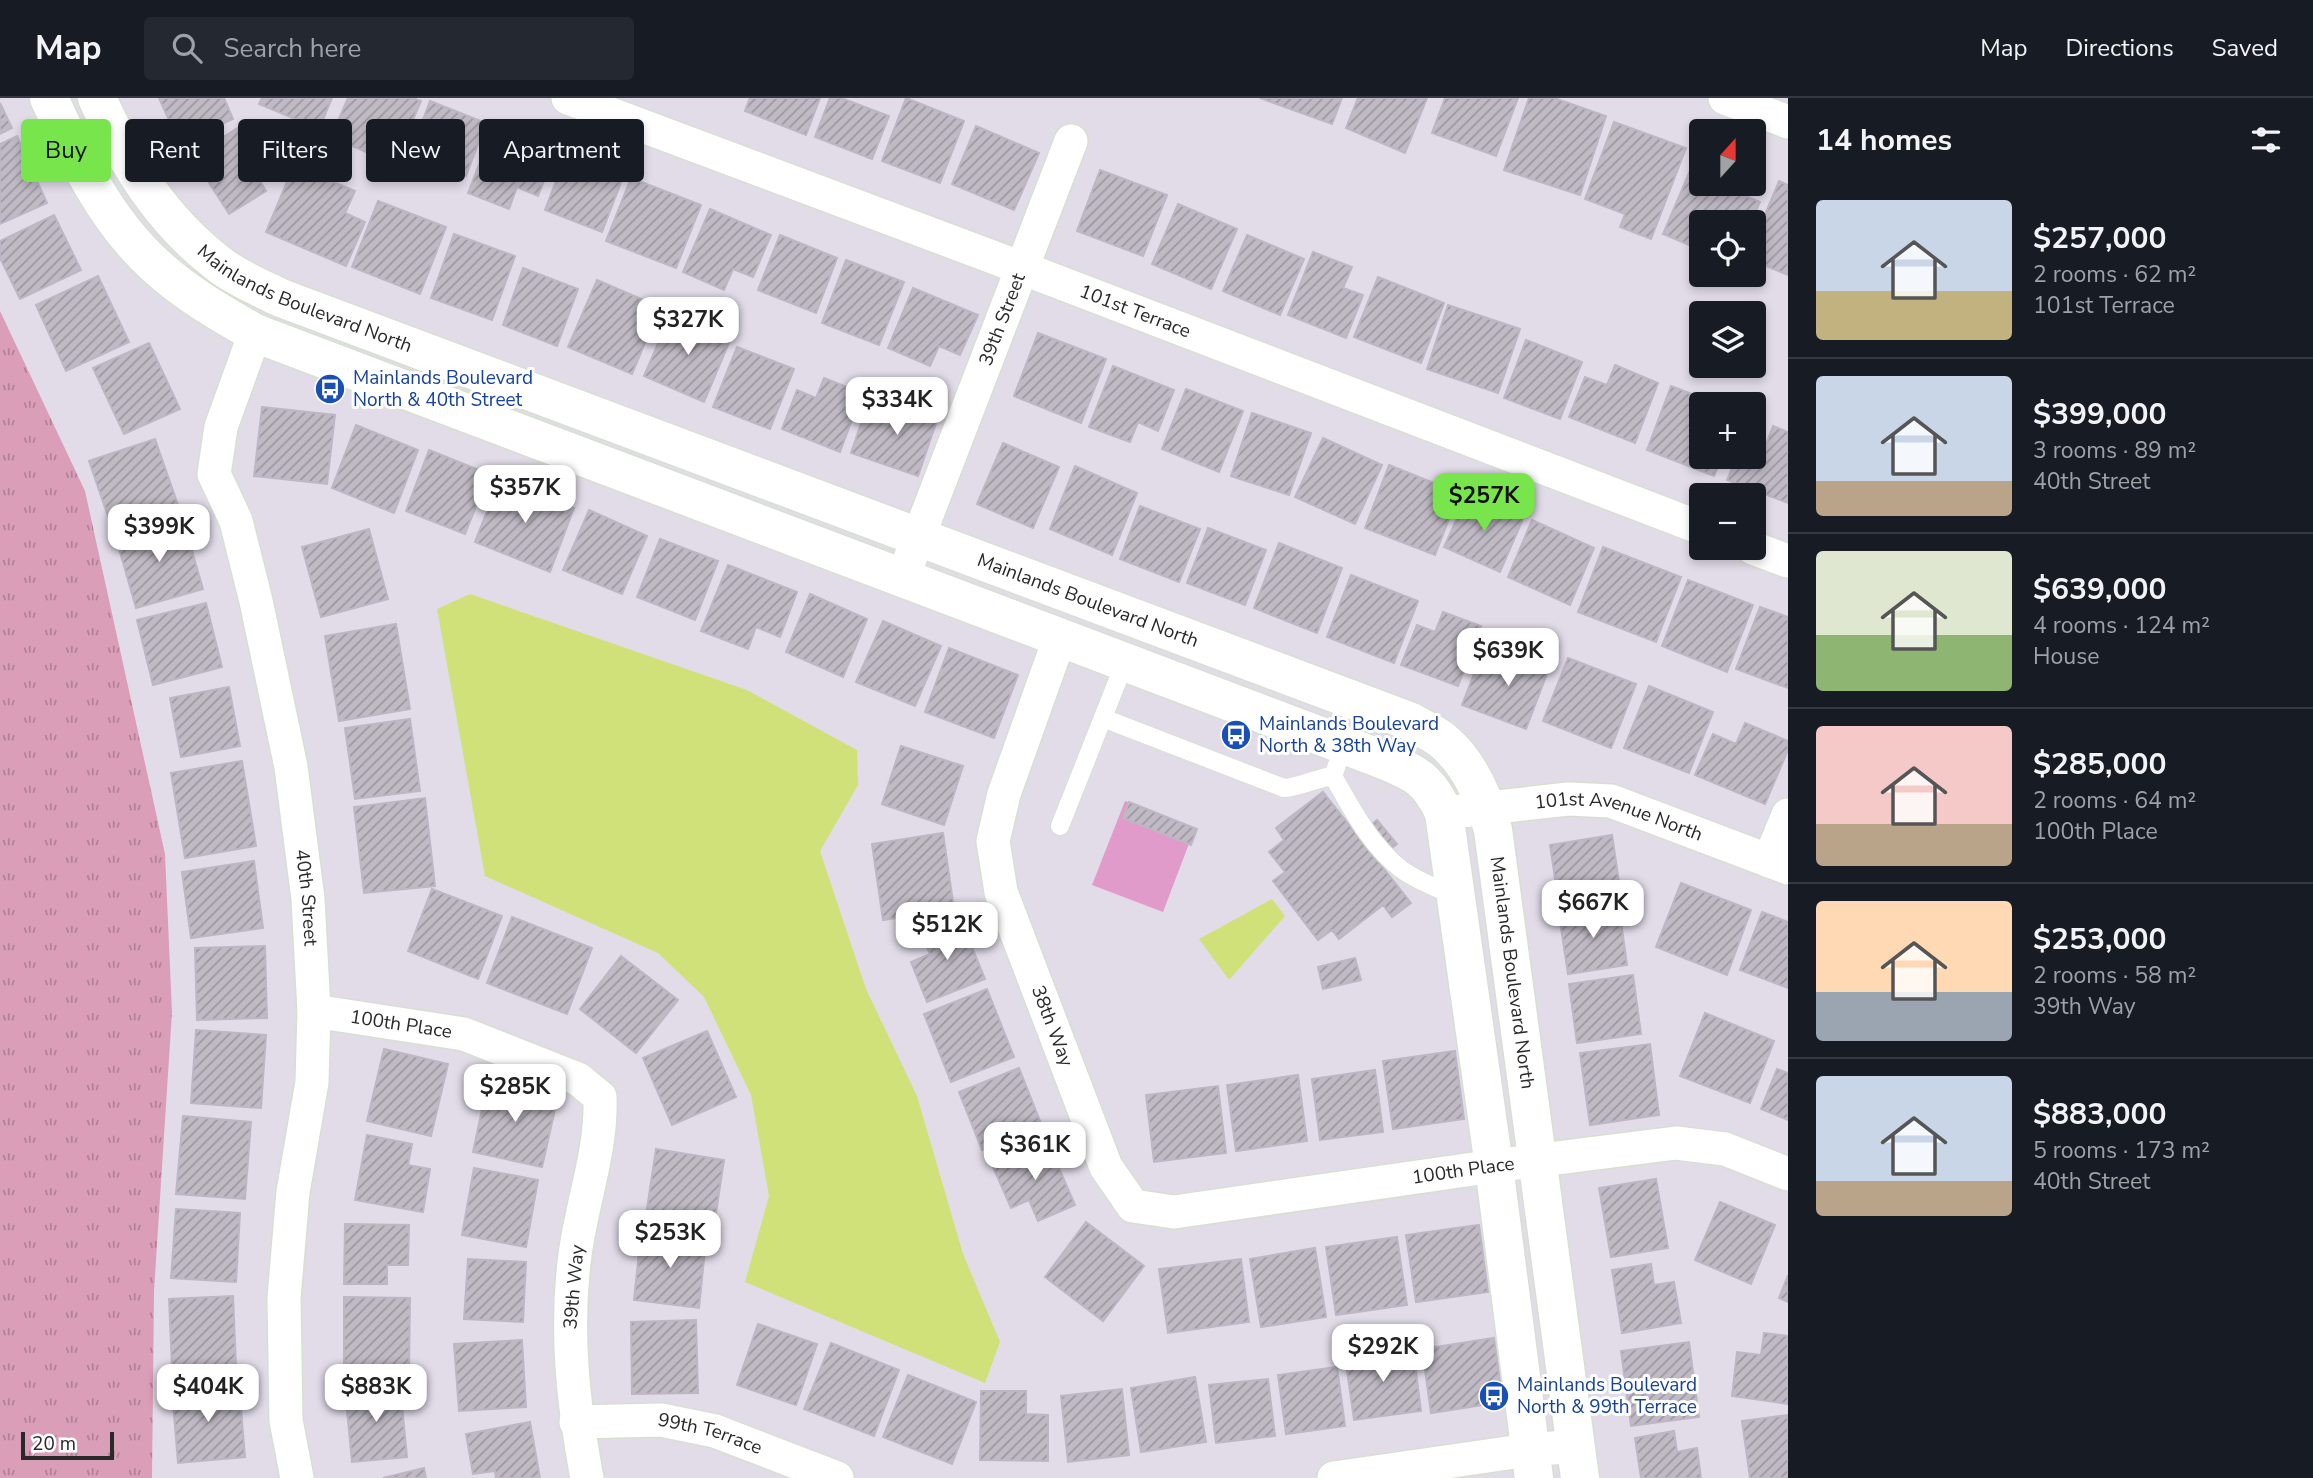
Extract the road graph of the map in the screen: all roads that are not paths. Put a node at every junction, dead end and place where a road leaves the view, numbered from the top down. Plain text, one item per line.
1 (49, 98) edge
2 (97, 98) edge
3 (568, 98) edge
4 (1725, 98) edge
5 (1788, 122) edge
6 (1071, 141) dead end
7 (1022, 268) junction
8 (255, 333) junction
9 (1689, 523) edge
10 (918, 538) junction
11 (1766, 553) edge
12 (1788, 561) edge
13 (903, 577) junction
14 (1060, 637) junction
15 (1125, 662) junction
16 (1103, 718) junction
17 (1338, 760) junction
18 (1487, 809) junction
19 (1444, 813) junction
20 (1788, 815) edge
21 (1060, 825) dead end
22 (1779, 864) edge
23 (1455, 896) junction
24 (314, 1011) junction
25 (600, 1097) joint
26 (1537, 1162) junction
27 (1494, 1166) junction
28 (1788, 1174) edge
29 (1133, 1206) joint
30 (576, 1422) junction
31 (1578, 1462) edge
32 (1532, 1464) edge
33 (297, 1478) edge
34 (587, 1478) edge
35 (837, 1478) edge
36 (1334, 1478) edge

1 - 8 street
2 - 10 street, Mainlands Boulevard North
3 - 7 street, 101st Terrace
4 - 5 street
6 - 7 street, 39th Street
7 - 9 street, 101st Terrace
7 - 10 street, 39th Street
8 - 13 street
8 - 24 street, 40th Street
10 - 13 street, 39th Street
10 - 18 street, Mainlands Boulevard North
11 - 12 street
13 - 14 street
14 - 15 street
14 - 29 street, 38th Way
15 - 16 lane
15 - 17 street
16 - 17 lane
16 - 21 lane
17 - 19 street
17 - 23 lane
18 - 19 street, 101st Avenue North
18 - 22 street, 101st Avenue North
18 - 26 street, Mainlands Boulevard North
19 - 23 street
20 - 22 street
23 - 27 street
24 - 25 street, 100th Place
24 - 33 street, 40th Street
25 - 30 street, 39th Way
26 - 27 street, 100th Place
26 - 28 street, 100th Place
26 - 31 street, Mainlands Boulevard North
27 - 29 street, 100th Place
27 - 32 street
30 - 34 street, 39th Way
30 - 35 street, 99th Terrace
31 - 32 street
32 - 36 street

